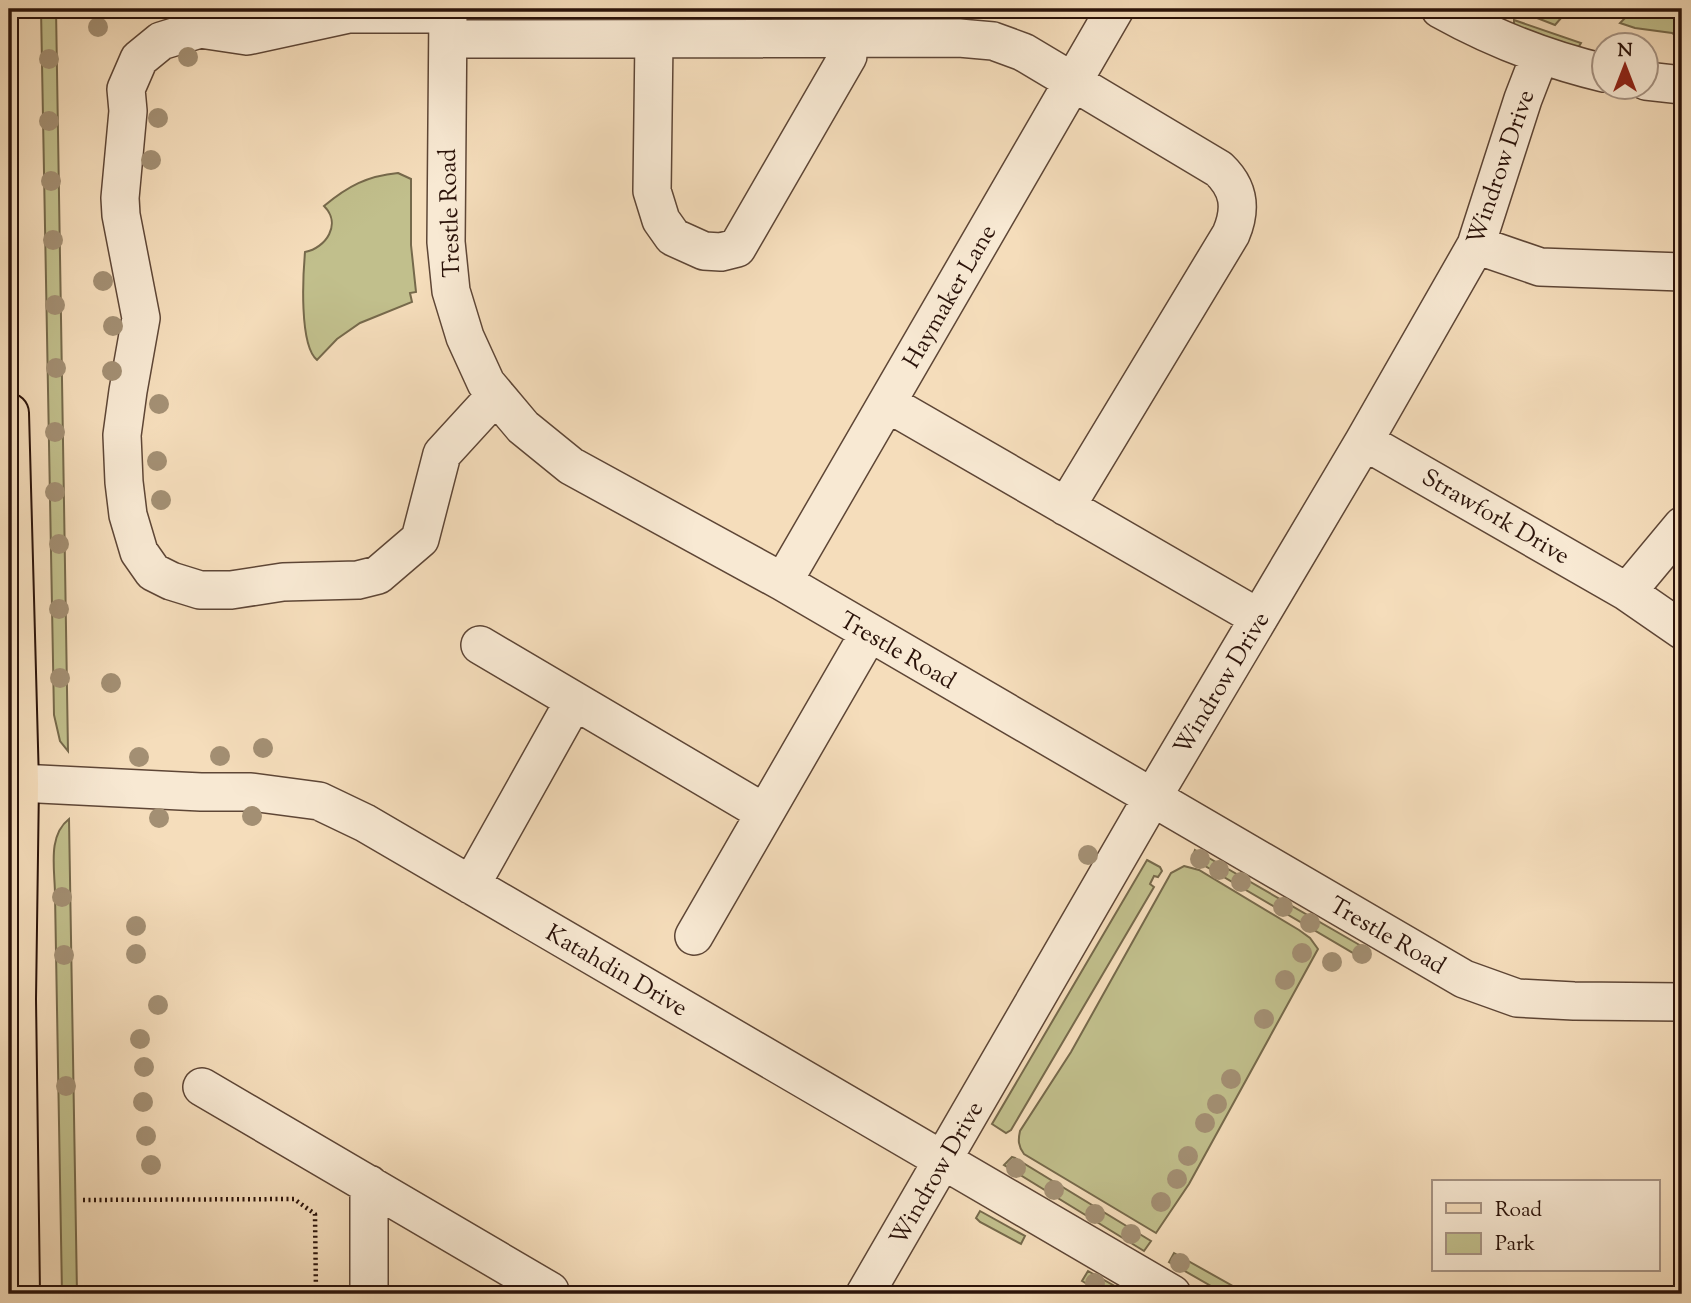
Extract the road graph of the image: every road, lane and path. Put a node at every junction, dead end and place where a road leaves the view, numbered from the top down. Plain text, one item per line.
1 (1115, 9) edge
2 (1440, 9) edge
3 (448, 21) edge
4 (654, 39) junction
5 (848, 39) junction
6 (1540, 55) junction
7 (1590, 69) edge
8 (1073, 82) junction
9 (1660, 82) edge
10 (1682, 85) edge
11 (1476, 245) junction
12 (1682, 272) edge
13 (496, 395) junction
14 (887, 403) junction
15 (9, 412) edge
16 (1364, 441) junction
17 (1066, 506) junction
18 (1682, 526) edge
19 (783, 582) junction
20 (1627, 592) junction
21 (1259, 618) junction
22 (1682, 630) edge
23 (869, 633) junction
24 (480, 645) dead end
25 (574, 701) junction
26 (14, 782) edge
27 (1153, 798) junction
28 (765, 813) junction
29 (471, 885) junction
30 (694, 936) dead end
31 (1682, 1002) edge
32 (202, 1087) dead end
33 (944, 1159) junction
34 (369, 1184) junction
35 (83, 1200) dead end
36 (15, 1264) edge
37 (316, 1294) edge
38 (369, 1294) edge
39 (548, 1294) edge
40 (865, 1294) edge
41 (1172, 1294) edge

1 - 8 street, Haymaker Lane
2 - 6 street
3 - 4 street
3 - 13 street, Trestle Road
3 - 13 street
4 - 5 street
4 - 5 street
5 - 8 street
6 - 7 street
6 - 11 street, Windrow Drive
8 - 14 street, Haymaker Lane
8 - 17 street
9 - 10 street
11 - 12 street
11 - 16 street, Windrow Drive
13 - 19 street, Trestle Road
14 - 17 street
14 - 19 street, Haymaker Lane
15 - 26 main road
16 - 20 street, Strawfork Drive
16 - 21 street, Windrow Drive
17 - 21 street
18 - 20 street
19 - 23 street, Trestle Road
20 - 22 street, Strawfork Drive
21 - 27 street, Windrow Drive
23 - 27 street, Trestle Road
23 - 28 street
24 - 25 street
25 - 28 street
25 - 29 street
26 - 29 street, Katahdin Drive
26 - 36 main road
27 - 31 street, Trestle Road
27 - 33 street, Windrow Drive
28 - 30 street
29 - 33 street, Katahdin Drive
32 - 34 street
33 - 40 street, Windrow Drive
33 - 41 street, Katahdin Drive
34 - 38 street
34 - 39 street
35 - 37 path

